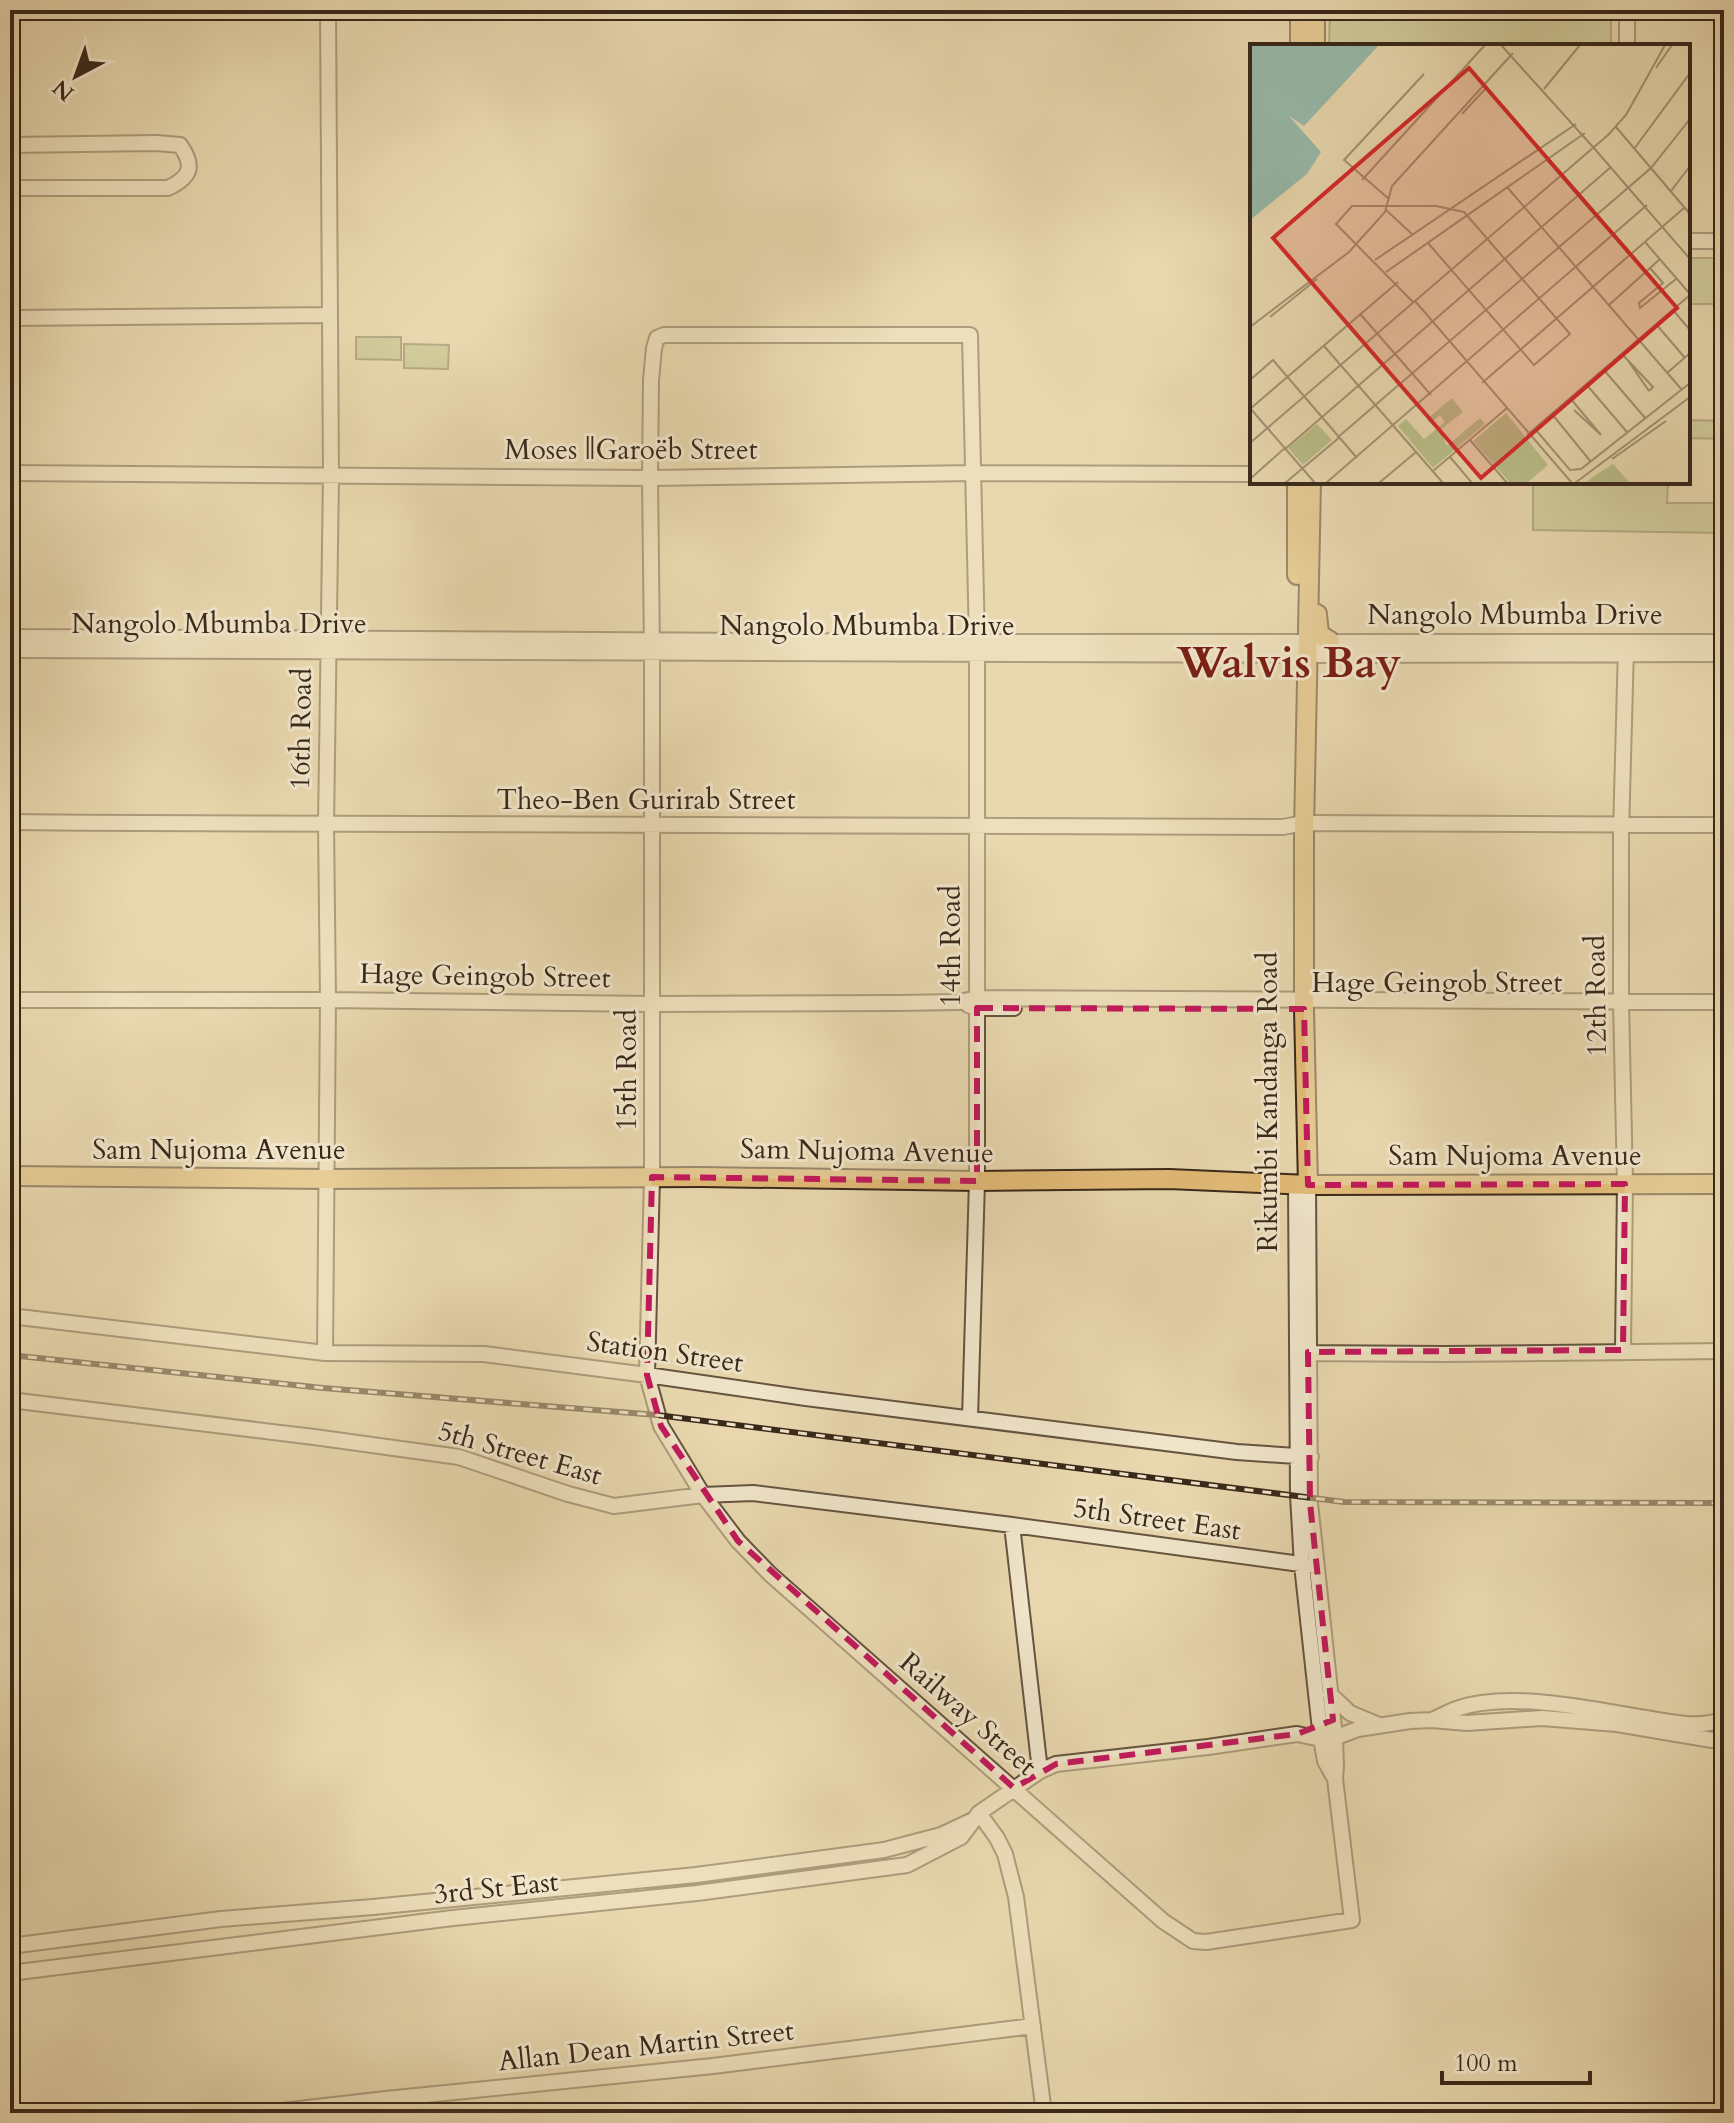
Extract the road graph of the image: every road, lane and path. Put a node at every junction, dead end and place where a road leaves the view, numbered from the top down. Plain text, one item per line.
1 (326, 10) edge
2 (354, 10) edge
3 (779, 10) edge
4 (792, 10) edge
5 (936, 10) edge
6 (1100, 10) edge
7 (1126, 10) edge
8 (1300, 10) edge
9 (1313, 10) edge
10 (1627, 10) edge
11 (1300, 44) edge
12 (1315, 44) edge
13 (1627, 44) edge
14 (10, 145) edge
15 (10, 188) edge
16 (1690, 241) edge
17 (1724, 241) edge
18 (330, 315) junction
19 (10, 318) edge
20 (10, 473) edge
21 (974, 473) junction
22 (1250, 474) edge
23 (331, 476) junction
24 (650, 478) junction
25 (1297, 484) edge
26 (1311, 484) edge
27 (1309, 577) junction
28 (10, 637) edge
29 (1330, 641) junction
30 (1724, 642) edge
31 (328, 645) junction
32 (652, 646) junction
33 (1626, 647) junction
34 (977, 648) junction
35 (1302, 648) junction
36 (10, 650) edge
37 (1724, 654) edge
38 (10, 822) edge
39 (326, 825) junction
40 (651, 825) junction
41 (1724, 825) edge
42 (977, 827) junction
43 (1297, 827) junction
44 (1621, 829) junction
45 (1724, 833) edge
46 (10, 1000) edge
47 (328, 1000) junction
48 (1724, 1002) edge
49 (977, 1003) junction
50 (653, 1004) junction
51 (1300, 1005) junction
52 (1621, 1006) junction
53 (1724, 1009) edge
54 (10, 1176) edge
55 (652, 1177) junction
56 (327, 1179) junction
57 (977, 1181) junction
58 (1302, 1184) junction
59 (1625, 1184) junction
60 (1724, 1184) edge
61 (10, 1316) edge
62 (1623, 1350) junction
63 (1724, 1351) edge
64 (1302, 1352) junction
65 (325, 1353) junction
66 (647, 1375) junction
67 (10, 1400) edge
68 (970, 1418) junction
69 (1305, 1457) junction
70 (703, 1495) junction
71 (1012, 1525) junction
72 (1309, 1566) junction
73 (1330, 1694) junction
74 (1724, 1719) edge
75 (1432, 1720) junction
76 (1326, 1721) junction
77 (1381, 1726) junction
78 (1358, 1729) junction
79 (1297, 1734) junction
80 (1328, 1738) junction
81 (1724, 1742) edge
82 (1040, 1771) junction
83 (1014, 1788) junction
84 (976, 1816) junction
85 (451, 1899) junction
86 (373, 1907) junction
87 (453, 1918) junction
88 (221, 1919) junction
89 (376, 1927) junction
90 (10, 1946) edge
91 (225, 1946) junction
92 (10, 1973) edge
93 (1033, 2026) junction
94 (264, 2113) edge
95 (1044, 2113) edge

1 - 2 street
1 - 18 street, 16th Road
3 - 4 street
4 - 5 street
5 - 6 street
6 - 7 street
8 - 11 main road
9 - 12 main road
10 - 13 street
14 - 15 street
16 - 17 street
18 - 19 street
18 - 23 street, 16th Road
20 - 23 street, Moses ǁGaroëb Street
21 - 22 street, Moses ǁGaroëb Street
21 - 24 street, Moses ǁGaroëb Street
21 - 24 street, 14th Road
21 - 34 street, 14th Road
23 - 24 street, Moses ǁGaroëb Street
23 - 31 street, 16th Road
24 - 32 street, 15th Road
25 - 35 main road, Rikumbi Kandanga Road
26 - 27 main road, Rikumbi Kandanga Road
27 - 29 main road
27 - 35 main road, Rikumbi Kandanga Road
28 - 31 street, Nangolo Mbumba Drive
29 - 33 street, Nangolo Mbumba Drive
29 - 35 street, Nangolo Mbumba Drive
30 - 33 street, Nangolo Mbumba Drive
31 - 32 street, Nangolo Mbumba Drive
31 - 36 street, Nangolo Mbumba Drive
31 - 39 street, 16th Road
32 - 34 street, Nangolo Mbumba Drive
32 - 40 street, 15th Road
33 - 35 street, Nangolo Mbumba Drive
33 - 37 street, Nangolo Mbumba Drive
33 - 44 street, 12th Road
34 - 35 street, Nangolo Mbumba Drive
34 - 42 street, 14th Road
35 - 43 main road, Rikumbi Kandanga Road
38 - 39 street, Theo-Ben Gurirab Street
39 - 40 street, Theo-Ben Gurirab Street
39 - 47 street, 16th Road
40 - 42 street, Theo-Ben Gurirab Street
40 - 50 street, 15th Road
41 - 44 street, Theo-Ben Gurirab Street
42 - 43 street, Theo-Ben Gurirab Street
42 - 49 street, 14th Road
43 - 44 street, Theo-Ben Gurirab Street
43 - 51 main road, Rikumbi Kandanga Road
44 - 45 street, Theo-Ben Gurirab Street
44 - 52 street, 12th Road
46 - 47 street, Hage Geingob Street
47 - 50 street, Hage Geingob Street
47 - 56 street, 16th Road
48 - 52 street, Hage Geingob Street
49 - 50 street, Hage Geingob Street
49 - 51 street, Hage Geingob Street
49 - 57 street, 14th Road
50 - 55 street, 15th Road
51 - 52 street, Hage Geingob Street
51 - 58 main road, Rikumbi Kandanga Road
52 - 53 street, Hage Geingob Street
52 - 59 street, 12th Road
54 - 56 main road, Sam Nujoma Avenue
55 - 56 main road, Sam Nujoma Avenue
55 - 57 main road, Sam Nujoma Avenue
55 - 66 street, 15th Road
56 - 65 street, 16th Road
57 - 58 main road, Sam Nujoma Avenue
57 - 68 street, 14th Road
58 - 59 main road, Sam Nujoma Avenue
58 - 64 street, Rikumbi Kandanga Road
59 - 60 main road, Sam Nujoma Avenue
59 - 62 street, 12th Road
61 - 65 street, Station Street
62 - 63 street
62 - 64 street
64 - 69 street, Rikumbi Kandanga Road
65 - 66 street, Station Street
66 - 68 street, Station Street
66 - 70 street, Railway Street
67 - 70 street, 5th Street East
68 - 69 street, Station Street
69 - 72 street, Rikumbi Kandanga Road
70 - 71 street, 5th Street East
70 - 83 street, Railway Street
71 - 72 street, 5th Street East
71 - 82 street
72 - 73 street, Rikumbi Kandanga Road
72 - 76 street, Rikumbi Kandanga Road
73 - 76 street, Rikumbi Kandanga Road
73 - 77 street
74 - 75 street
75 - 77 street
75 - 81 street
76 - 78 street
76 - 79 street, 3rd St East
76 - 80 street
77 - 78 street
78 - 80 street
79 - 80 street, 3rd St East
79 - 82 street, 3rd St East
80 - 83 street, Railway Street
82 - 83 street, 3rd St East
83 - 84 street, 3rd St East
84 - 85 street, 3rd St East
84 - 87 street, 3rd St East
84 - 93 street
85 - 86 street, 3rd St East
85 - 87 street
86 - 88 street, 3rd St East
86 - 89 street
87 - 89 street, 3rd St East
88 - 90 street, 3rd St East
88 - 91 street
89 - 91 street, 3rd St East
91 - 92 street, 3rd St East
93 - 94 street, Allan Dean Martin Street
93 - 95 street

